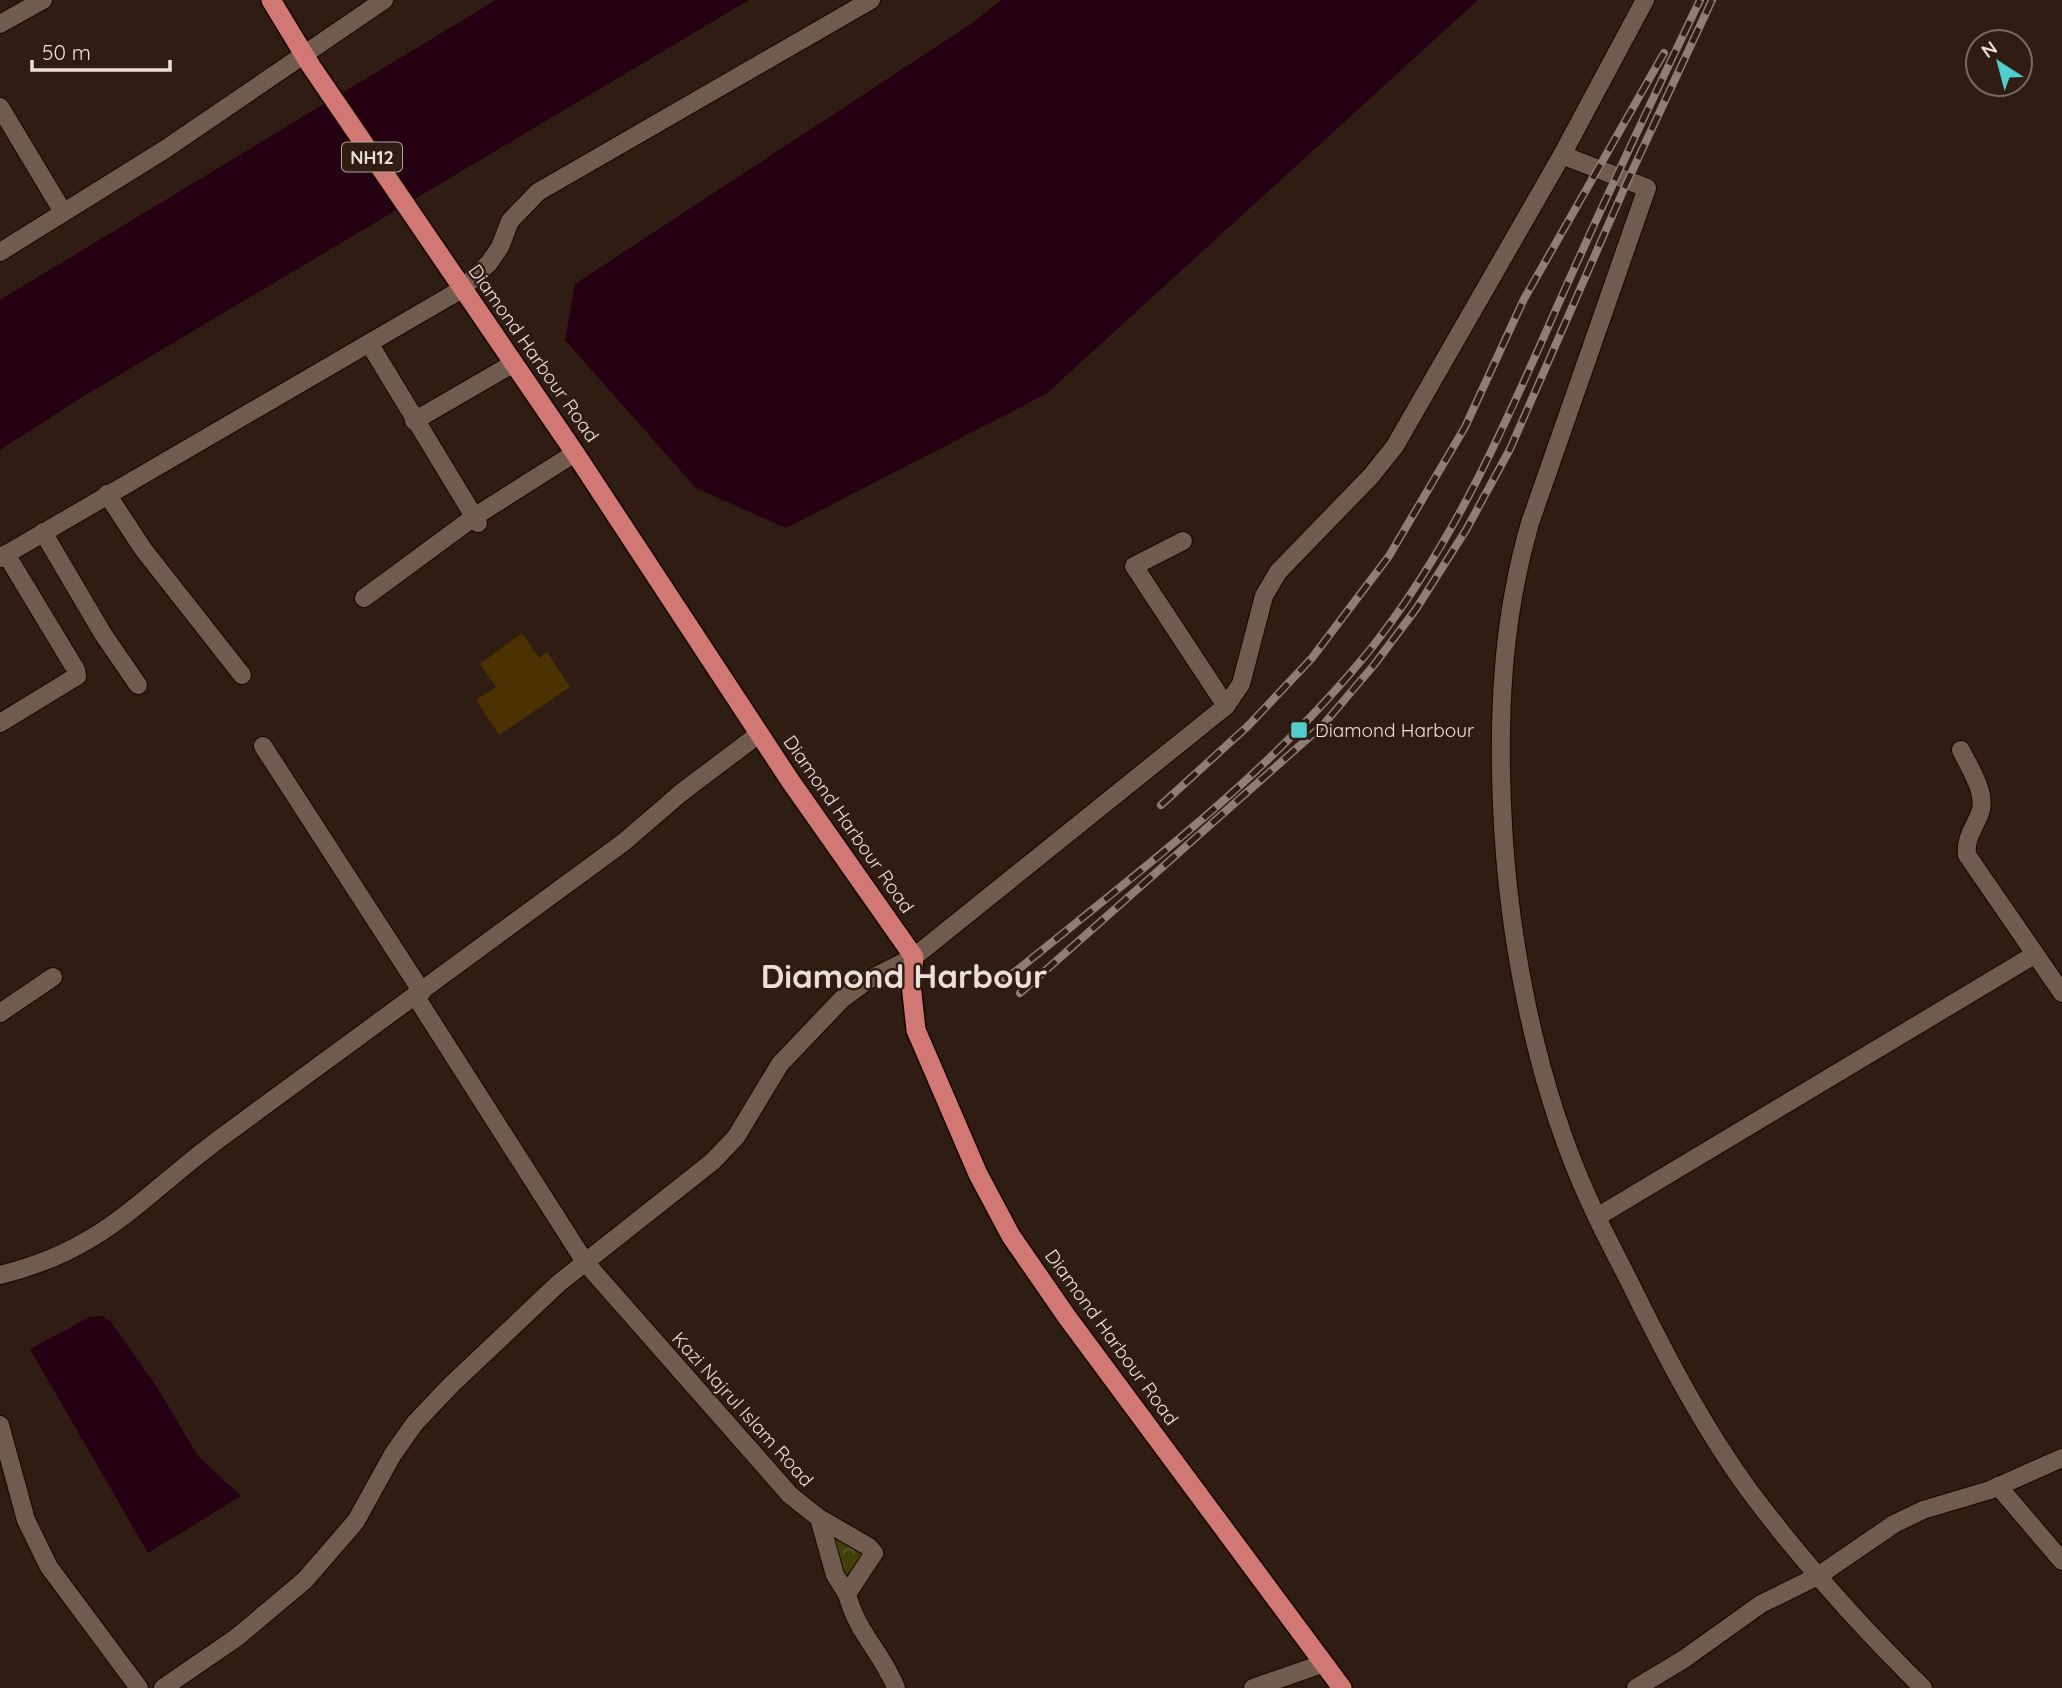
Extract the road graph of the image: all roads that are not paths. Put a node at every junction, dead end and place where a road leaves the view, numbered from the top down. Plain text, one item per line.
1 (43, 0) edge
2 (271, 0) edge
3 (384, 0) edge
4 (871, 0) edge
5 (1645, 0) edge
6 (0, 24) edge
7 (307, 59) junction
8 (0, 107) edge
9 (1562, 155) junction
10 (63, 212) junction
11 (0, 251) edge
12 (462, 289) junction
13 (369, 343) junction
14 (514, 363) junction
15 (414, 421) junction
16 (575, 453) junction
17 (107, 494) junction
18 (476, 520) junction
19 (43, 532) junction
20 (1183, 541) dead end
21 (3, 556) edge
22 (364, 597) dead end
23 (242, 675) dead end
24 (138, 685) dead end
25 (1226, 706) junction
26 (0, 723) edge
27 (759, 734) junction
28 (263, 746) dead end
29 (1961, 750) dead end
30 (2034, 955) junction
31 (914, 957) junction
32 (53, 977) dead end
33 (2062, 993) edge
34 (419, 994) junction
35 (0, 1013) edge
36 (1597, 1217) junction
37 (585, 1262) junction
38 (0, 1275) edge
39 (0, 1425) edge
40 (2062, 1458) edge
41 (1998, 1486) junction
42 (820, 1518) junction
43 (2062, 1561) edge
44 (1818, 1576) junction
45 (847, 1594) junction
46 (1322, 1664) junction
47 (139, 1688) edge
48 (163, 1688) edge
49 (896, 1688) edge
50 (1253, 1688) edge
51 (1342, 1688) edge
52 (1636, 1688) edge
53 (1923, 1688) edge

1 - 6 street
2 - 7 highway, Diamond Harbour Road / NH12
3 - 7 street
4 - 12 street
5 - 9 street
7 - 10 street
7 - 12 highway, Diamond Harbour Road / NH12
8 - 10 street
9 - 25 street
9 - 36 street
10 - 11 street
12 - 13 street
12 - 14 highway, Diamond Harbour Road / NH12
13 - 15 street
13 - 17 street
14 - 15 street
14 - 16 highway, Diamond Harbour Road / NH12
15 - 18 street
16 - 18 street
16 - 27 highway, Diamond Harbour Road / NH12
17 - 19 street
17 - 23 street
18 - 22 street
19 - 21 street
19 - 24 street
20 - 25 street
21 - 26 street
25 - 31 street
27 - 31 highway, Diamond Harbour Road / NH12
27 - 34 street
28 - 34 street, Kazi Najrul Islam Road
29 - 30 street
30 - 33 street
30 - 36 street
31 - 37 street
31 - 46 highway, Diamond Harbour Road
32 - 35 street
34 - 37 street, Kazi Najrul Islam Road
34 - 38 street
36 - 44 street
37 - 42 street, Kazi Najrul Islam Road
37 - 48 street
39 - 47 street
40 - 41 street
41 - 43 street
41 - 44 street
42 - 45 street
42 - 45 street, Kazi Najrul Islam Road
44 - 52 street
44 - 53 street
45 - 49 street
46 - 50 street
46 - 51 highway, Diamond Harbour Road

